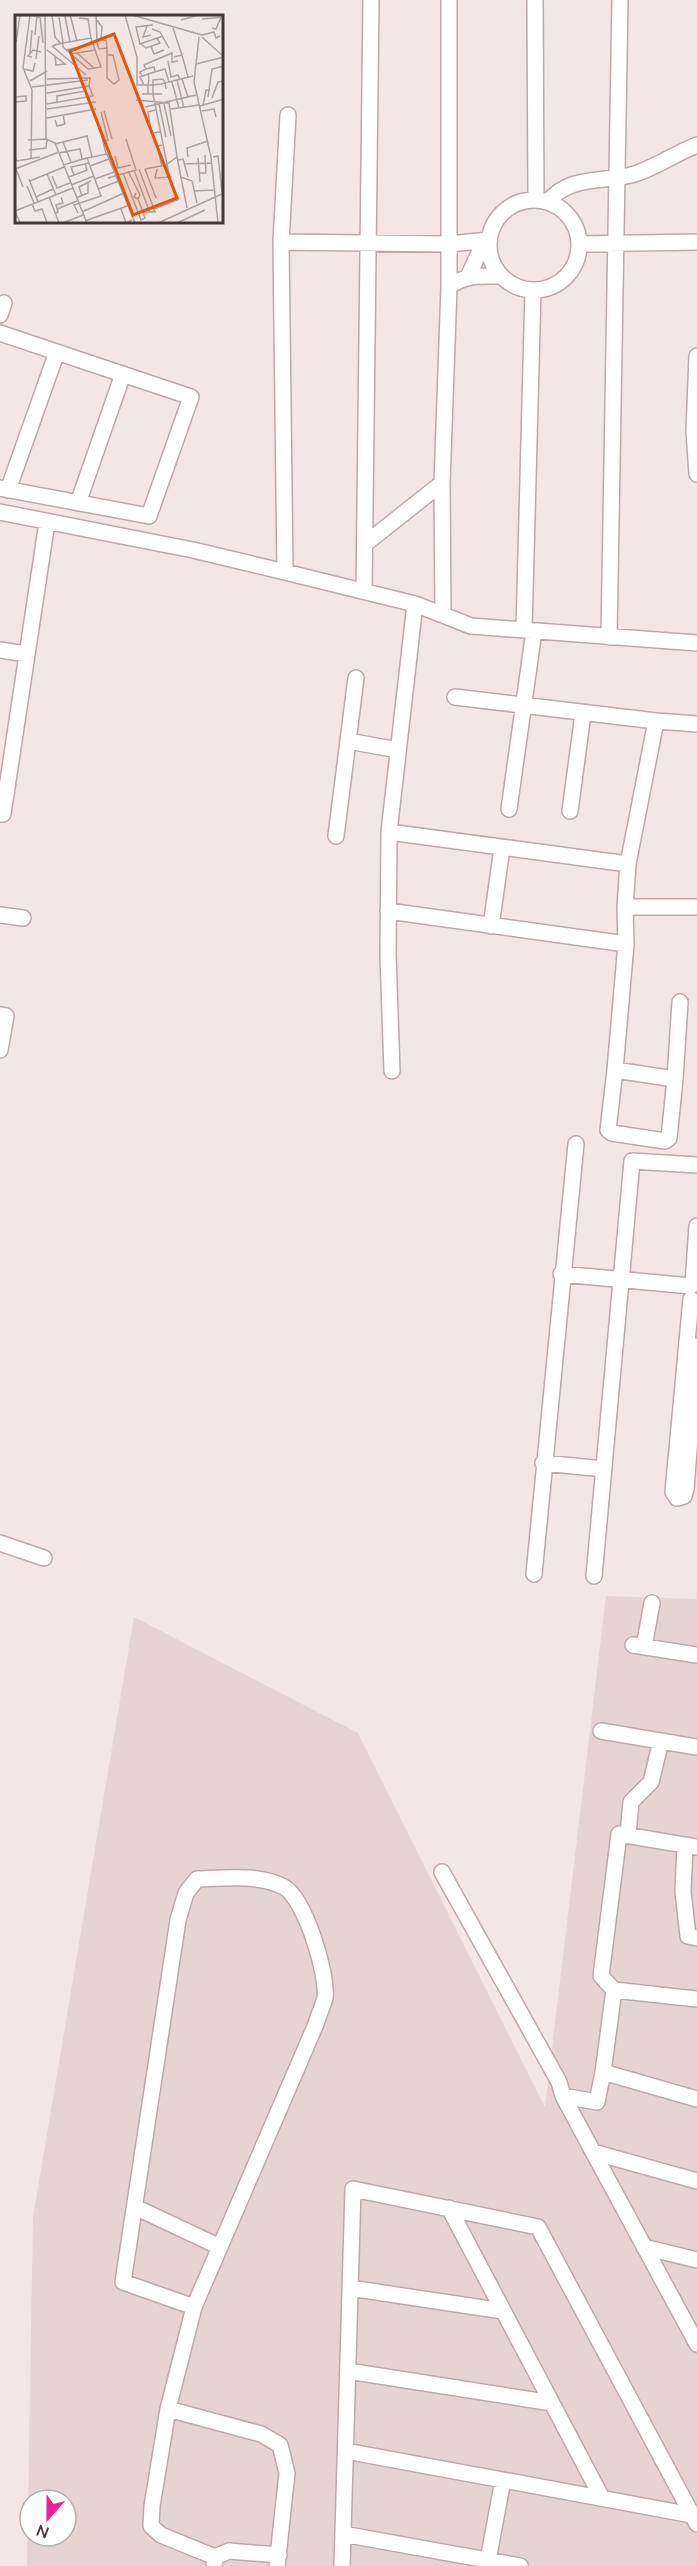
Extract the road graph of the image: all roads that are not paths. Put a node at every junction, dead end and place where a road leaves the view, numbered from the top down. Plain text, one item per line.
1 (371, 0) edge
2 (449, 0) edge
3 (536, 0) edge
4 (620, 0) edge
5 (288, 116) dead end
6 (697, 145) edge
7 (617, 179) junction
8 (542, 201) junction
9 (487, 240) junction
10 (281, 242) junction
11 (367, 242) junction
12 (697, 242) edge
13 (616, 243) junction
14 (449, 244) junction
15 (579, 244) junction
16 (501, 276) junction
17 (468, 277) junction
18 (449, 287) junction
19 (533, 290) junction
20 (0, 333) edge
21 (57, 352) junction
22 (697, 356) edge
23 (123, 375) junction
24 (697, 474) edge
25 (442, 483) junction
26 (4, 489) edge
27 (78, 503) junction
28 (0, 512) edge
29 (47, 522) junction
30 (365, 544) junction
31 (285, 572) junction
32 (364, 591) junction
33 (415, 604) junction
34 (443, 615) junction
35 (529, 631) junction
36 (609, 637) junction
37 (697, 643) edge
38 (0, 650) edge
39 (26, 654) junction
40 (356, 678) dead end
41 (455, 697) dead end
42 (525, 705) junction
43 (583, 714) junction
44 (656, 720) junction
45 (697, 724) edge
46 (348, 741) junction
47 (398, 750) junction
48 (509, 809) dead end
49 (570, 811) dead end
50 (0, 814) edge
51 (389, 832) junction
52 (336, 836) dead end
53 (502, 848) junction
54 (628, 864) junction
55 (625, 907) junction
56 (697, 907) edge
57 (387, 911) junction
58 (0, 915) edge
59 (23, 918) dead end
60 (491, 926) junction
61 (626, 944) junction
62 (680, 1002) dead end
63 (0, 1015) edge
64 (0, 1050) edge
65 (615, 1070) junction
66 (392, 1071) dead end
67 (675, 1079) junction
68 (576, 1144) dead end
69 (697, 1165) edge
70 (697, 1226) edge
71 (561, 1279) junction
72 (620, 1284) junction
73 (693, 1291) edge
74 (697, 1346) edge
75 (543, 1463) junction
76 (604, 1469) junction
77 (0, 1543) edge
78 (44, 1558) dead end
79 (534, 1574) dead end
80 (594, 1576) dead end
81 (652, 1603) dead end
82 (697, 1655) edge
83 (601, 1731) dead end
84 (661, 1740) junction
85 (697, 1747) edge
86 (628, 1835) junction
87 (691, 1846) edge
88 (442, 1872) dead end
89 (697, 1938) edge
90 (614, 1990) junction
91 (697, 1999) edge
92 (603, 2072) junction
93 (563, 2096) junction
94 (697, 2099) edge
95 (593, 2152) junction
96 (697, 2181) edge
97 (135, 2207) junction
98 (449, 2208) junction
99 (220, 2247) junction
100 (644, 2247) junction
101 (697, 2260) edge
102 (350, 2288) junction
103 (194, 2307) junction
104 (503, 2311) junction
105 (697, 2344) edge
106 (348, 2371) junction
107 (552, 2403) junction
108 (168, 2409) junction
109 (346, 2451) junction
110 (503, 2480) junction
111 (602, 2498) junction
112 (694, 2520) edge
113 (343, 2534) junction
114 (278, 2560) edge
115 (488, 2560) junction
116 (215, 2562) edge
117 (342, 2566) edge
118 (520, 2566) edge

1 - 11 street
2 - 14 street
3 - 8 street
4 - 7 street
5 - 10 street
6 - 7 street
7 - 8 street
7 - 13 street
8 - 9 street
8 - 15 street
9 - 14 street
9 - 16 street
9 - 17 street
10 - 11 street
10 - 31 street
11 - 14 street
11 - 30 street
12 - 13 street
13 - 15 street
13 - 36 street
14 - 18 street
15 - 19 street
16 - 17 street
16 - 19 street
17 - 18 street
18 - 25 street
19 - 35 street
20 - 21 street
21 - 23 street
21 - 26 street
22 - 24 street
23 - 27 street
23 - 27 street
25 - 30 street
25 - 34 street
26 - 27 street
28 - 29 street
29 - 31 street
29 - 39 street
30 - 32 street
31 - 32 street
32 - 33 street
33 - 34 street
33 - 47 street
34 - 35 street
35 - 36 street
35 - 42 street
36 - 37 street
38 - 39 street
39 - 50 street
40 - 46 street
41 - 42 street
42 - 43 street
42 - 48 street
43 - 44 street
43 - 49 street
44 - 45 street
44 - 54 street
46 - 47 street
46 - 52 street
47 - 51 street
51 - 53 street
51 - 57 street
53 - 54 street
53 - 60 street
54 - 55 street
55 - 56 street
55 - 61 street
57 - 60 street
57 - 66 street
58 - 59 street
60 - 61 street
61 - 65 street
62 - 67 street
63 - 64 street
65 - 67 street
65 - 67 street
68 - 71 street
69 - 72 street
70 - 73 street
71 - 72 street
71 - 75 street
72 - 73 street
72 - 76 street
73 - 74 street
75 - 76 street
75 - 79 street
76 - 80 street
77 - 78 street
81 - 82 street
83 - 84 street
84 - 85 street
84 - 86 street
86 - 87 street
86 - 90 street
87 - 89 street
88 - 93 street
90 - 91 street
90 - 92 street
92 - 93 street
92 - 94 street
93 - 95 street
95 - 96 street
95 - 100 street
97 - 99 street
97 - 99 street
97 - 103 street
98 - 102 street
98 - 104 street
98 - 112 street
99 - 103 street
100 - 101 street
100 - 105 street
102 - 104 street
102 - 106 street
103 - 108 street
104 - 107 street
106 - 107 street
106 - 109 street
107 - 111 street
108 - 114 street
108 - 116 street
109 - 110 street
109 - 113 street
110 - 111 street
110 - 115 street
111 - 112 street
113 - 115 street
113 - 117 street
114 - 116 street
115 - 118 street

